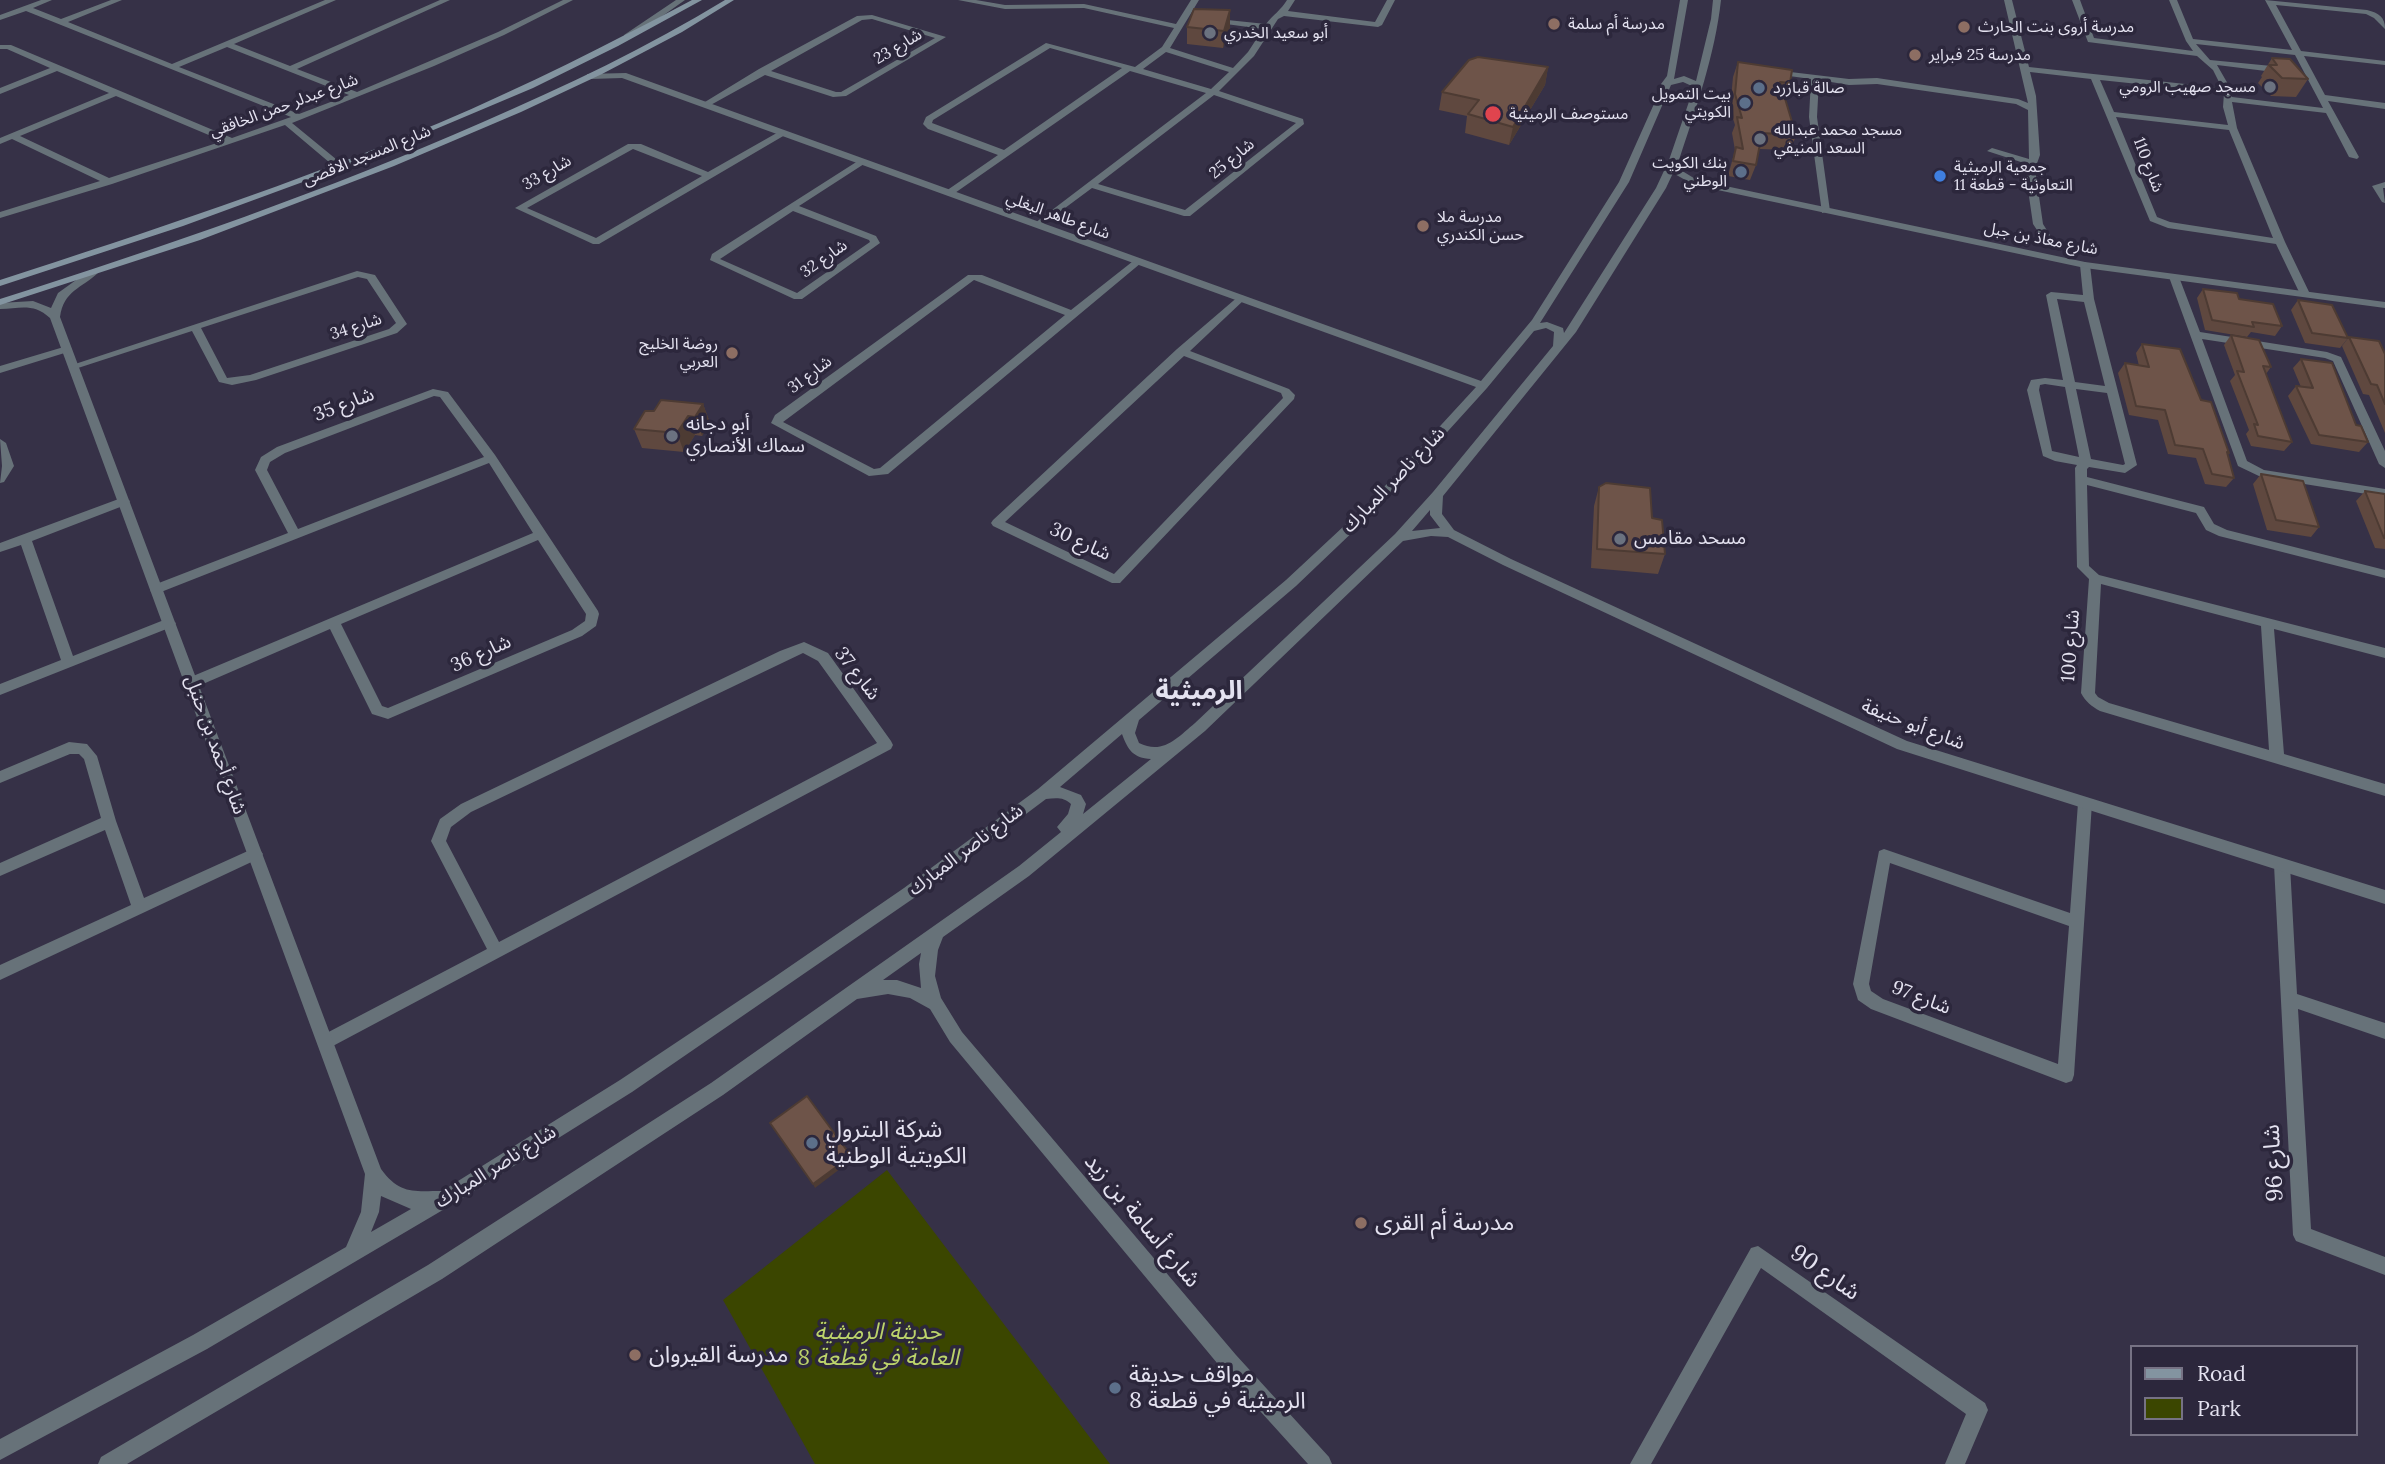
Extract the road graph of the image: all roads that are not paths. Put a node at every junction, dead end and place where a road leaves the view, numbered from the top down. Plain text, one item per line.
1 (48, 0) edge
2 (118, 0) edge
3 (332, 0) edge
4 (446, 0) edge
5 (569, 0) edge
6 (681, 0) edge
7 (698, 0) edge
8 (730, 0) edge
9 (962, 0) edge
10 (1195, 0) edge
11 (1291, 0) edge
12 (1391, 0) edge
13 (1684, 0) edge
14 (1717, 0) edge
15 (2008, 0) edge
16 (2076, 0) edge
17 (2174, 0) edge
18 (2269, 1) edge
19 (1047, 3) edge
20 (26, 8) junction
21 (1283, 13) junction
22 (1185, 17) junction
23 (0, 18) edge
24 (60, 22) junction
25 (1179, 27) junction
26 (1268, 27) junction
27 (2385, 27) edge
28 (2190, 41) junction
29 (227, 44) junction
30 (616, 44) junction
31 (0, 47) edge
32 (1165, 49) junction
33 (2199, 54) junction
34 (2298, 56) junction
35 (2209, 62) junction
36 (2385, 63) edge
37 (614, 64) junction
38 (56, 68) junction
39 (171, 68) junction
40 (2266, 68) junction
41 (290, 69) junction
42 (1132, 69) junction
43 (2027, 69) junction
44 (1235, 71) junction
45 (762, 72) junction
46 (1785, 73) edge
47 (2308, 73) junction
48 (623, 75) junction
49 (590, 76) junction
50 (1815, 77) junction
51 (2095, 77) junction
52 (1665, 84) junction
53 (1699, 86) junction
54 (0, 91) edge
55 (1213, 92) junction
56 (115, 93) junction
57 (356, 94) junction
58 (2228, 95) junction
59 (2321, 97) junction
60 (704, 105) junction
61 (2385, 106) edge
62 (2032, 108) junction
63 (478, 110) junction
64 (2329, 111) junction
65 (2111, 114) junction
66 (298, 117) junction
67 (286, 122) junction
68 (2233, 128) junction
69 (782, 133) junction
70 (13, 136) junction
71 (0, 141) edge
72 (231, 141) junction
73 (442, 143) junction
74 (1992, 151) dead end
75 (1005, 154) junction
76 (2354, 157) dead end
77 (1674, 160) junction
78 (861, 162) junction
79 (2031, 162) junction
80 (339, 166) junction
81 (709, 176) junction
82 (109, 182) junction
83 (1694, 182) junction
84 (1092, 185) junction
85 (2385, 185) edge
86 (1661, 188) junction
87 (949, 193) junction
88 (255, 198) junction
89 (2385, 200) edge
90 (792, 206) junction
91 (1825, 211) junction
92 (0, 215) edge
93 (1038, 225) junction
94 (203, 236) junction
95 (2048, 240) dead end
96 (2280, 242) junction
97 (1137, 261) junction
98 (2085, 265) junction
99 (94, 272) junction
100 (2174, 277) junction
101 (0, 283) edge
102 (2305, 294) junction
103 (1240, 298) junction
104 (2089, 299) junction
105 (0, 304) edge
106 (2385, 305) edge
107 (1072, 314) junction
108 (55, 317) junction
109 (195, 327) junction
110 (1530, 329) junction
111 (2196, 335) junction
112 (1558, 345) junction
113 (67, 349) junction
114 (1181, 351) junction
115 (74, 366) junction
116 (0, 370) edge
117 (2070, 384) junction
118 (1483, 386) junction
119 (2112, 390) junction
120 (0, 443) edge
121 (491, 458) junction
122 (2087, 463) junction
123 (2385, 464) edge
124 (0, 479) edge
125 (2083, 480) junction
126 (2385, 492) edge
127 (1437, 495) junction
128 (124, 501) junction
129 (523, 507) joint
130 (1450, 533) junction
131 (295, 535) junction
132 (540, 535) junction
133 (1399, 537) junction
134 (25, 539) junction
135 (0, 548) edge
136 (2385, 574) edge
137 (2095, 578) junction
138 (156, 589) junction
139 (2267, 622) junction
140 (169, 623) junction
141 (334, 623) junction
142 (2385, 653) edge
143 (69, 663) junction
144 (191, 683) junction
145 (0, 690) edge
146 (1132, 720) junction
147 (1167, 753) junction
148 (2277, 758) junction
149 (0, 777) edge
150 (2385, 790) edge
151 (1043, 793) junction
152 (2085, 803) junction
153 (108, 821) junction
154 (255, 854) junction
155 (2282, 864) junction
156 (0, 870) edge
157 (1024, 870) junction
158 (2385, 897) edge
159 (140, 908) junction
160 (2077, 922) junction
161 (937, 933) junction
162 (496, 951) junction
163 (0, 973) edge
164 (849, 996) junction
165 (2289, 999) junction
166 (933, 1003) junction
167 (2385, 1031) edge
168 (325, 1042) junction
169 (374, 1174) junction
170 (447, 1198) junction
171 (353, 1253) junction
172 (2385, 1266) edge
173 (0, 1450) edge
174 (108, 1464) edge
175 (1322, 1464) edge
176 (1640, 1464) edge
177 (1955, 1464) edge

1 - 20 street
2 - 24 street
3 - 29 street
4 - 41 street
5 - 57 street, شارع عبدلر حمن الخافقي
6 - 30 street
7 - 30 main road, شارع المسجد الاقصى
8 - 37 main road, شارع المسجد الاقصى
9 - 19 street
10 - 22 street
11 - 21 street
12 - 21 street
13 - 52 street, شارع ناصر المبارك
14 - 53 street, شارع ناصر المبارك
15 - 43 street
16 - 33 street
17 - 28 street
18 - 27 street
18 - 34 street
19 - 25 street
20 - 23 street
20 - 24 street
21 - 26 street
22 - 25 street
22 - 26 street
24 - 39 street
25 - 32 street
26 - 44 street
28 - 33 street
28 - 34 street
29 - 39 street
29 - 41 street
30 - 63 main road, شارع المسجد الاقصى
31 - 38 street
32 - 42 street
32 - 44 street
33 - 35 street
34 - 36 street
34 - 40 street
34 - 47 street
35 - 40 street
35 - 58 street
37 - 48 street
37 - 49 main road, شارع المسجد الاقصى
38 - 54 street
38 - 56 street
39 - 66 street
40 - 47 street
41 - 57 street
42 - 55 street, شارع 25
42 - 75 street
42 - 75 street, شارع 25
43 - 51 street
43 - 62 street
44 - 55 street
45 - 45 street, شارع 23
45 - 60 street, شارع 23
46 - 50 street
47 - 59 street
48 - 49 street, شارع طاهر البغلي
48 - 60 street, شارع طاهر البغلي
49 - 73 main road, شارع المسجد الاقصى
50 - 62 street
50 - 91 street
51 - 58 street
51 - 65 street
52 - 53 street
52 - 110 street, شارع ناصر المبارك
53 - 77 street, شارع ناصر المبارك
55 - 84 street
55 - 84 street, شارع 25
56 - 70 street
56 - 72 street
57 - 66 street, شارع عبدلر حمن الخافقي
58 - 64 street
58 - 68 street
59 - 61 street
59 - 64 street
60 - 69 street, شارع طاهر البغلي
62 - 79 street
63 - 73 main road
63 - 80 main road, شارع المسجد الاقصى
64 - 76 street
65 - 68 street, شارع 110
65 - 96 street, شارع 110
66 - 67 street, شارع عبدلر حمن الخافقي
67 - 72 street, شارع عبدلر حمن الخافقي
67 - 80 street
68 - 96 street
69 - 78 street, شارع طاهر البغلي
69 - 81 street, شارع 33
70 - 71 street
70 - 82 street
72 - 82 street, شارع عبدلر حمن الخافقي
73 - 94 main road, شارع المسجد الاقصى
74 - 79 street
75 - 87 street
77 - 83 street
77 - 86 street, شارع ناصر المبارك
78 - 87 street, شارع طاهر البغلي
78 - 90 street, شارع 32
79 - 95 street
80 - 88 main road, شارع المسجد الاقصى
81 - 81 street, شارع 33
82 - 92 street, شارع عبدلر حمن الخافقي
83 - 86 street, شارع معاذ بن جبل
83 - 91 street, شارع معاذ بن جبل
84 - 93 street
85 - 89 street
86 - 112 street, شارع ناصر المبارك
87 - 93 street, شارع طاهر البغلي
88 - 94 main road
88 - 101 main road, شارع المسجد الاقصى
90 - 90 street, شارع 32
91 - 98 street, شارع معاذ بن جبل
93 - 97 street, شارع طاهر البغلي
94 - 99 main road, شارع المسجد الاقصى
96 - 102 street
97 - 103 street, شارع طاهر البغلي
97 - 107 street, شارع 31
98 - 100 street, شارع معاذ بن جبل
98 - 104 street
99 - 105 main road, شارع المسجد الاقصى
99 - 108 street
100 - 102 street, شارع معاذ بن جبل
100 - 111 street
102 - 106 street, شارع معاذ بن جبل
103 - 114 street, شارع 30
103 - 118 street, شارع طاهر البغلي
104 - 117 street
104 - 119 street
105 - 108 street
107 - 107 street, شارع 31
108 - 113 street, شارع أحمد بن حنبل
109 - 109 street, شارع 34
109 - 115 street, شارع 34
110 - 112 street
110 - 118 street, شارع ناصر المبارك
111 - 123 street
111 - 126 street
112 - 127 street, شارع ناصر المبارك
113 - 115 street, شارع أحمد بن حنبل
113 - 116 street
114 - 114 street, شارع 30
115 - 128 street, شارع أحمد بن حنبل
117 - 119 street
117 - 122 street
117 - 122 street
118 - 146 street, شارع ناصر المبارك
119 - 122 street
120 - 124 street
121 - 129 street, شارع 35
121 - 131 street
121 - 131 street, شارع 35
122 - 125 street
125 - 136 street
125 - 137 street
127 - 130 street
127 - 133 street, شارع ناصر المبارك
128 - 134 street
128 - 138 street, شارع أحمد بن حنبل
129 - 132 street, شارع 36
130 - 133 street, شارع أبو حنيفة
130 - 152 street, شارع أبو حنيفة
131 - 138 street
132 - 141 street
132 - 141 street, شارع 36
133 - 147 street, شارع ناصر المبارك
134 - 135 street
134 - 143 street
137 - 139 street
137 - 148 street, شارع 100
138 - 140 street, شارع أحمد بن حنبل
139 - 142 street
139 - 148 street
140 - 143 street
140 - 144 street, شارع أحمد بن حنبل
141 - 144 street
143 - 145 street
144 - 154 street, شارع أحمد بن حنبل
146 - 147 street
146 - 151 street, شارع ناصر المبارك
147 - 157 street, شارع ناصر المبارك
148 - 150 street, شارع 100
149 - 153 street
151 - 157 street
151 - 170 street, شارع ناصر المبارك
152 - 155 street, شارع أبو حنيفة
152 - 160 street, شارع 97
153 - 156 street
153 - 159 street
154 - 159 street
154 - 168 street, شارع أحمد بن حنبل
155 - 158 street, شارع أبو حنيفة
155 - 165 street, شارع 96
157 - 161 street, شارع ناصر المبارك
159 - 163 street
160 - 160 street, شارع 97
161 - 164 street, شارع ناصر المبارك
161 - 166 street, شارع أسامة بن زيد
162 - 162 street, شارع 37
162 - 168 street, شارع 37
164 - 166 street, شارع أسامة بن زيد
164 - 174 street, شارع ناصر المبارك
165 - 167 street
165 - 172 street, شارع 96
166 - 175 street, شارع أسامة بن زيد
168 - 169 street, شارع أحمد بن حنبل
169 - 170 street, شارع أحمد بن حنبل
169 - 171 street, شارع أحمد بن حنبل
170 - 171 street, شارع ناصر المبارك
171 - 173 street, شارع ناصر المبارك
176 - 177 street, شارع 90

